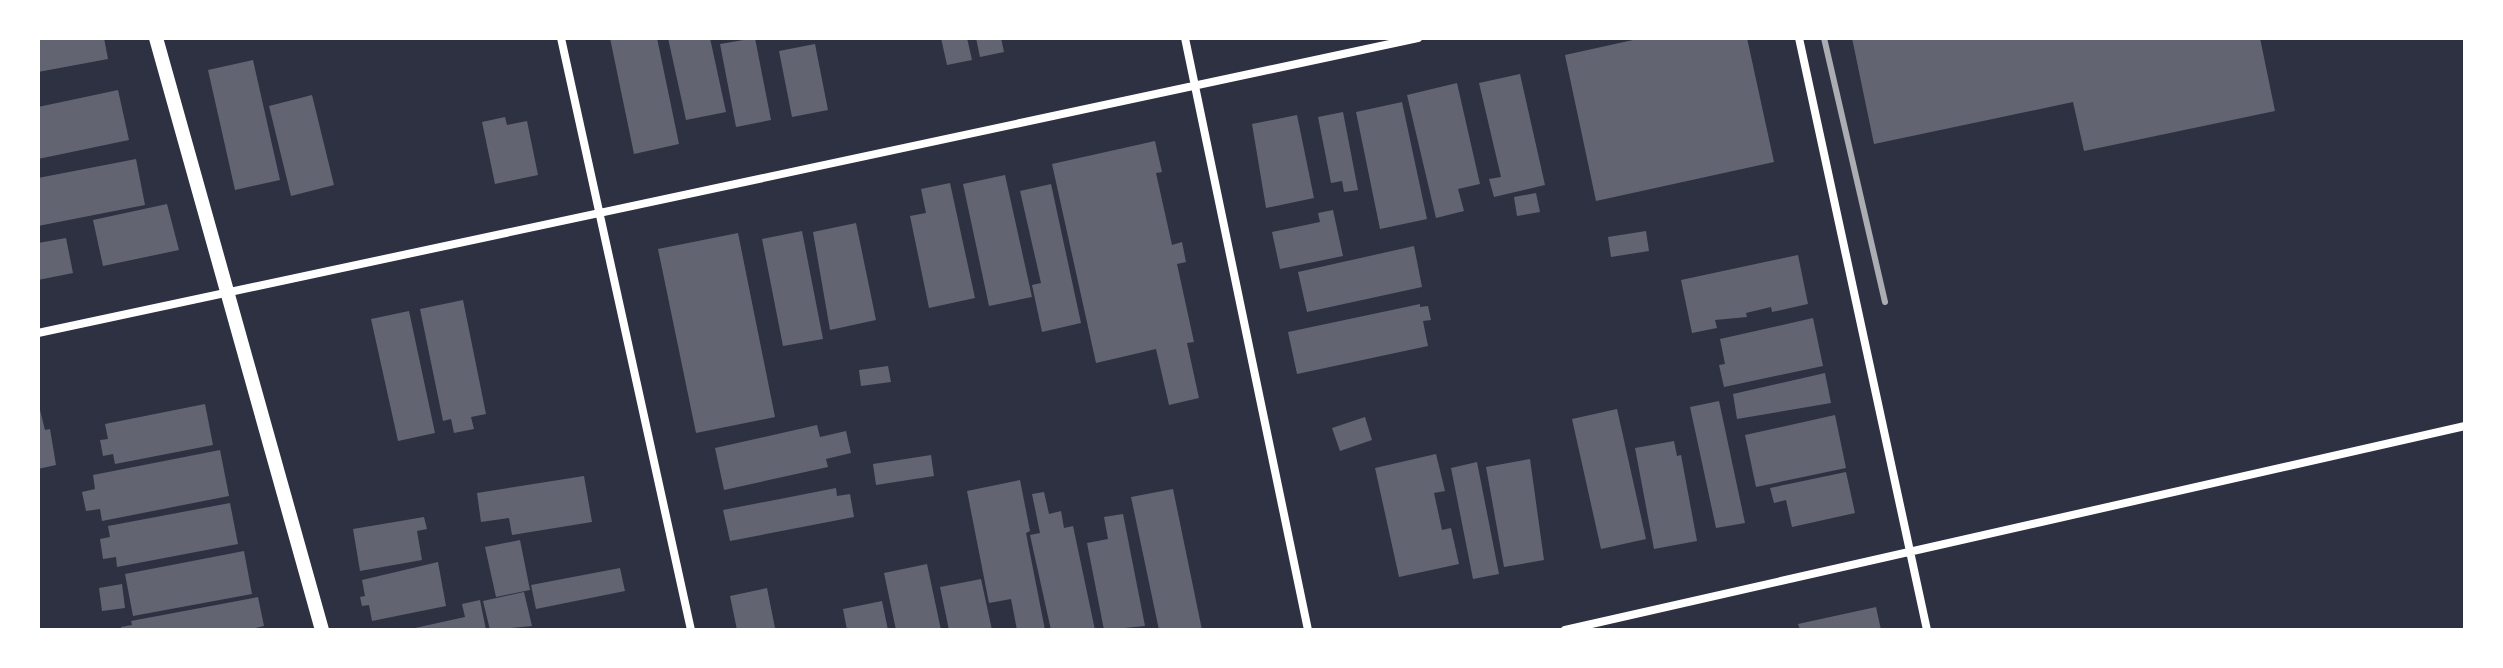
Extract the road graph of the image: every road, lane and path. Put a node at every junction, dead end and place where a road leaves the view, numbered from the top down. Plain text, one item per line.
1 (156, 38) edge
2 (561, 38) edge
3 (1185, 38) edge
4 (1418, 38) edge
5 (1799, 38) edge
6 (1195, 85) junction
7 (600, 215) junction
8 (227, 292) junction
9 (38, 333) edge
10 (2465, 426) edge
11 (1910, 551) junction
12 (322, 630) edge
13 (691, 630) edge
14 (1308, 630) edge
15 (1565, 630) edge
16 (1927, 630) edge

1 - 8 street
2 - 7 street
3 - 6 street
4 - 6 street
5 - 11 street
6 - 7 street
6 - 14 street
7 - 8 street
7 - 13 street
8 - 9 street
8 - 12 street
10 - 11 street
11 - 15 street
11 - 16 street

